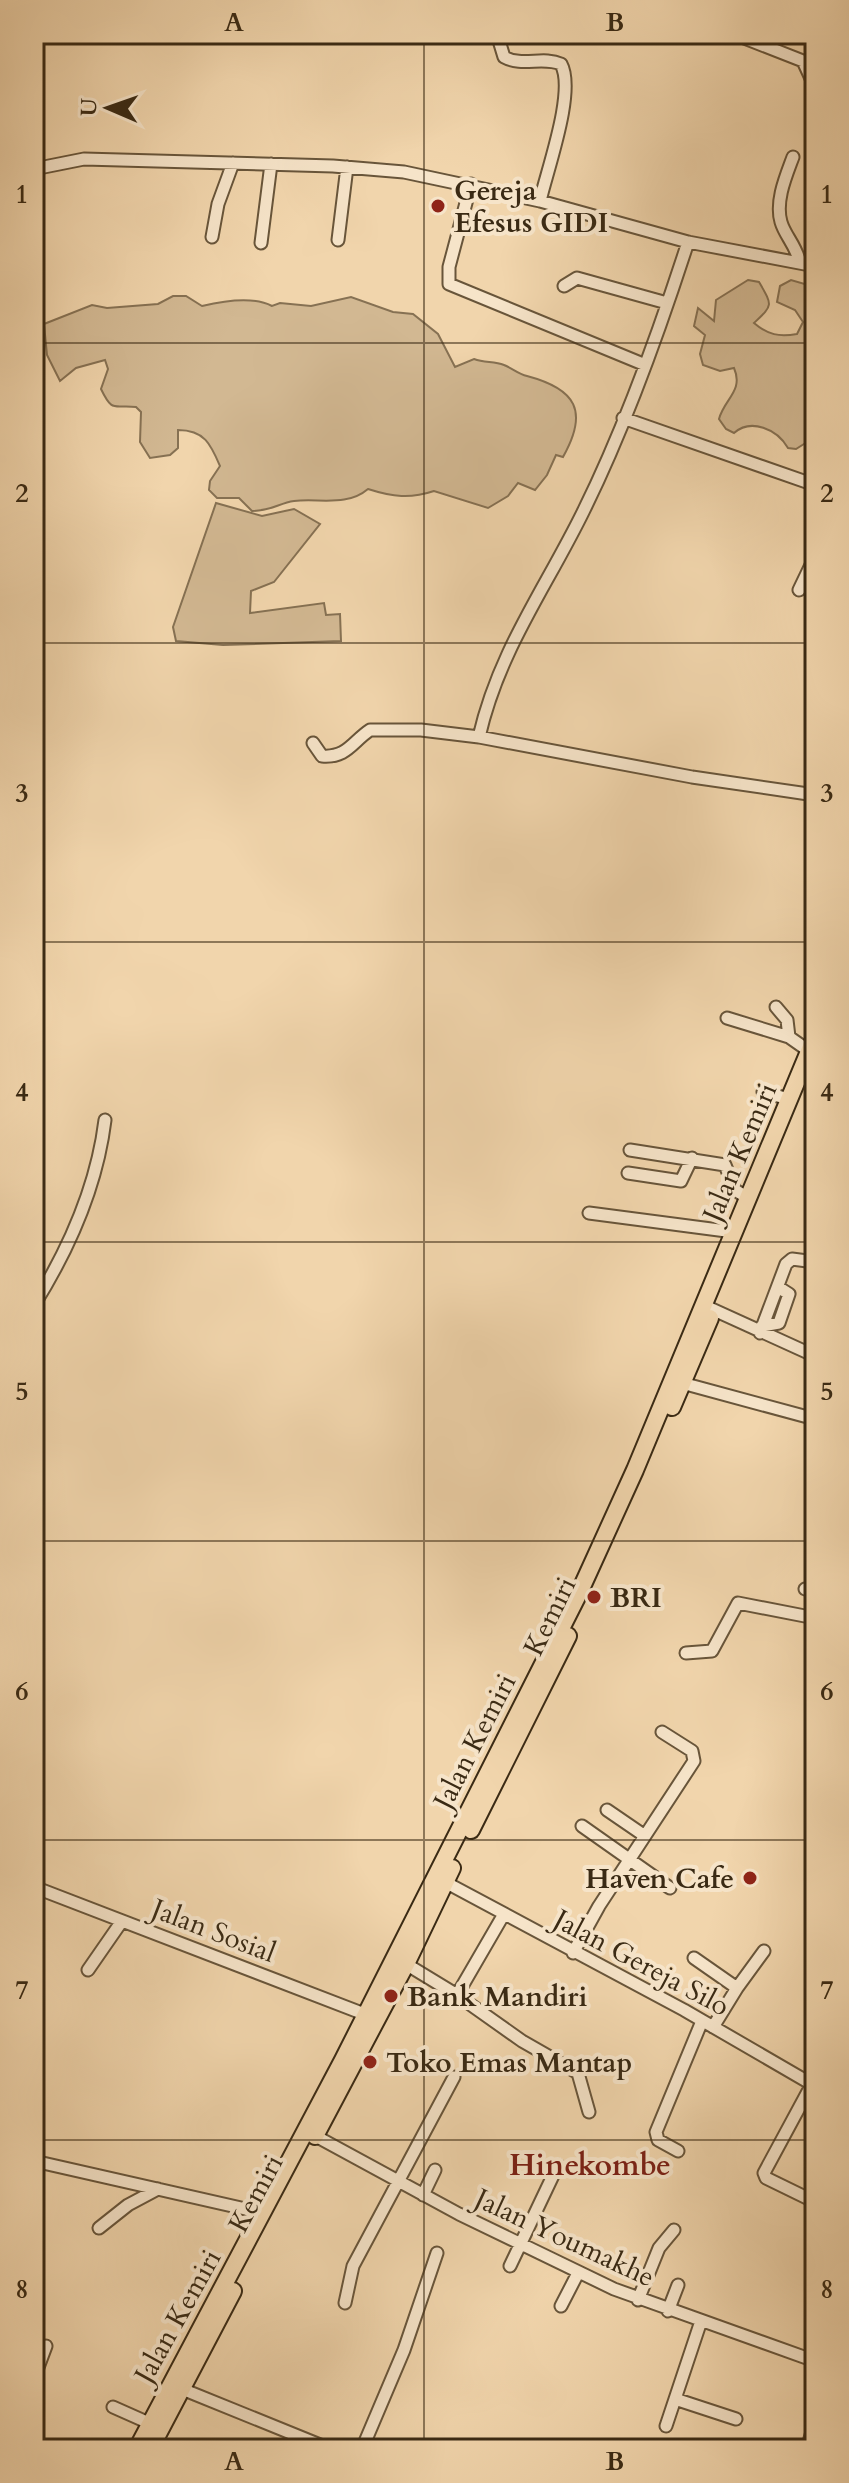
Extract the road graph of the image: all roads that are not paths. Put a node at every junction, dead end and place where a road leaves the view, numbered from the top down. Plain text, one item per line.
1 (497, 34) edge
2 (734, 34) edge
3 (815, 87) edge
4 (793, 157) dead end
5 (233, 163) junction
6 (271, 164) junction
7 (347, 167) junction
8 (34, 169) edge
9 (471, 184) junction
10 (540, 201) junction
11 (212, 237) dead end
12 (338, 240) dead end
13 (688, 242) junction
14 (261, 243) dead end
15 (800, 263) junction
16 (815, 266) edge
17 (564, 286) dead end
18 (667, 303) junction
19 (643, 364) junction
20 (623, 418) junction
21 (815, 485) edge
22 (815, 565) edge
23 (799, 590) dead end
24 (479, 737) junction
25 (313, 743) dead end
26 (815, 795) edge
27 (776, 1007) dead end
28 (727, 1018) dead end
29 (789, 1037) junction
30 (813, 1050) edge
31 (763, 1092) dead end
32 (789, 1099) junction
33 (105, 1120) dead end
34 (630, 1150) dead end
35 (692, 1158) junction
36 (628, 1173) dead end
37 (748, 1198) junction
38 (589, 1213) dead end
39 (734, 1232) junction
40 (815, 1262) edge
41 (34, 1305) edge
42 (708, 1308) junction
43 (761, 1330) junction
44 (815, 1356) edge
45 (682, 1383) junction
46 (815, 1419) edge
47 (815, 1618) edge
48 (686, 1653) dead end
49 (662, 1732) dead end
50 (607, 1810) dead end
51 (582, 1826) dead end
52 (645, 1836) junction
53 (629, 1859) junction
54 (445, 1882) junction
55 (34, 1887) edge
56 (670, 1888) dead end
57 (504, 1914) junction
58 (122, 1921) junction
59 (764, 1951) dead end
60 (573, 1953) junction
61 (694, 1958) dead end
62 (406, 1964) junction
63 (88, 1970) dead end
64 (737, 1988) junction
65 (457, 1995) junction
66 (371, 2016) junction
67 (708, 2024) junction
68 (454, 2077) dead end
69 (814, 2085) edge
70 (589, 2112) dead end
71 (310, 2133) junction
72 (678, 2151) dead end
73 (34, 2161) edge
74 (558, 2165) dead end
75 (435, 2170) dead end
76 (400, 2183) junction
77 (158, 2189) junction
78 (423, 2195) junction
79 (807, 2198) dead end
80 (263, 2213) junction
81 (99, 2228) dead end
82 (674, 2230) dead end
83 (520, 2245) junction
84 (437, 2253) dead end
85 (510, 2266) dead end
86 (578, 2273) junction
87 (678, 2285) dead end
88 (638, 2300) junction
89 (345, 2303) dead end
90 (561, 2306) dead end
91 (668, 2311) junction
92 (701, 2321) junction
93 (46, 2346) dead end
94 (815, 2361) edge
95 (34, 2378) edge
96 (182, 2389) junction
97 (675, 2399) junction
98 (113, 2407) dead end
99 (736, 2419) dead end
100 (815, 2421) edge
101 (149, 2423) junction
102 (666, 2426) dead end
103 (137, 2449) edge
104 (150, 2449) edge
105 (330, 2449) edge
106 (362, 2449) edge
107 (807, 2449) edge

1 - 10 street
2 - 3 street
4 - 15 street
5 - 6 street
5 - 8 street
5 - 11 street
6 - 7 street
6 - 14 street
7 - 9 street
7 - 12 street
9 - 10 street
9 - 19 street
10 - 13 street
13 - 15 street
13 - 18 street
15 - 16 street
17 - 18 street
18 - 19 street
19 - 20 street
20 - 21 street
20 - 24 street
22 - 23 street
24 - 25 street
24 - 26 street
27 - 29 street
28 - 29 street
29 - 30 street
30 - 32 highway, Jalan Kemiri
30 - 42 highway, Kemiri
31 - 32 street
32 - 37 highway, Jalan Kemiri
33 - 41 street
34 - 35 street
35 - 36 street
35 - 37 street
37 - 39 highway, Jalan Kemiri
38 - 39 street
39 - 42 highway, Jalan Kemiri
40 - 43 street
42 - 43 street
42 - 45 highway, Kemiri
42 - 66 highway, Jalan Kemiri
43 - 44 street
45 - 46 street
45 - 54 highway, Kemiri
47 - 48 street
49 - 52 street
50 - 52 street
51 - 53 street
52 - 53 street
53 - 56 street
53 - 60 street
54 - 57 street, Jalan Gereja Silo
54 - 62 highway, Kemiri
55 - 58 street, Jalan Sosial
57 - 60 street, Jalan Gereja Silo
57 - 65 street
58 - 63 street
58 - 66 street, Jalan Sosial
59 - 64 street
60 - 67 street, Jalan Gereja Silo
61 - 64 street
62 - 65 street
62 - 66 highway, Kemiri
64 - 67 street
65 - 70 street
66 - 71 highway, Kemiri
67 - 69 street, Jalan Gereja Silo
67 - 72 street
68 - 76 street
69 - 79 street
71 - 76 street, Jalan Youmakhe
71 - 80 highway, Jalan Kemiri
71 - 96 highway, Kemiri
73 - 77 street
74 - 83 street
75 - 78 street
76 - 78 street, Jalan Youmakhe
76 - 89 street
77 - 80 street
77 - 81 street
78 - 83 street, Jalan Youmakhe
80 - 101 highway, Jalan Kemiri
82 - 88 street
83 - 85 street
83 - 86 street, Jalan Youmakhe
84 - 106 street
86 - 88 street, Jalan Youmakhe
86 - 90 street
87 - 91 street
88 - 91 street, Jalan Youmakhe
91 - 92 street, Jalan Youmakhe
92 - 94 street, Jalan Youmakhe
92 - 97 street
93 - 95 street
96 - 104 highway, Jalan Kemiri
96 - 105 street
97 - 99 street
97 - 102 street
98 - 101 street
100 - 107 street
101 - 103 highway, Jalan Kemiri

